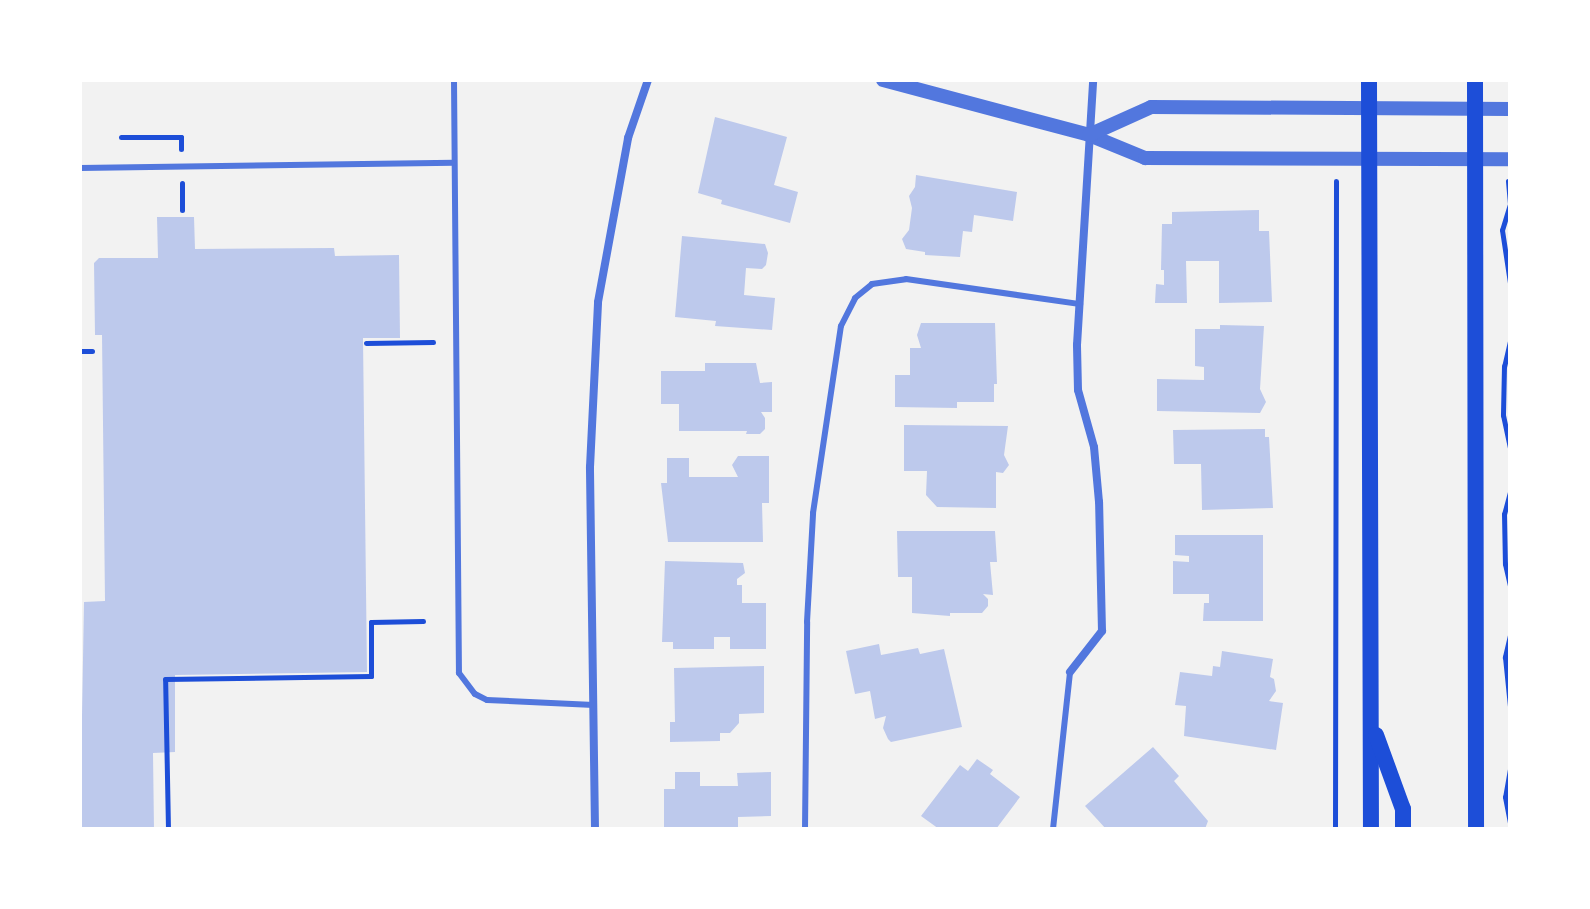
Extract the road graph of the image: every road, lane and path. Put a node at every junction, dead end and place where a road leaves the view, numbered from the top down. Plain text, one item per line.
1 (454, 80) edge
2 (648, 80) edge
3 (883, 80) edge
4 (1093, 80) edge
5 (1369, 80) edge
6 (1475, 80) edge
7 (1369, 106) junction
8 (1475, 108) junction
9 (1510, 109) edge
10 (1089, 135) junction
11 (1334, 156) junction
12 (1369, 156) junction
13 (1476, 158) junction
14 (1510, 159) edge
15 (454, 163) junction
16 (80, 168) edge
17 (1510, 204) edge
18 (1510, 283) edge
19 (1080, 304) junction
20 (1510, 341) edge
21 (433, 342) dead end
22 (366, 343) dead end
23 (80, 351) edge
24 (92, 351) dead end
25 (1510, 447) edge
26 (1510, 492) edge
27 (1510, 586) edge
28 (423, 621) dead end
29 (1510, 635) edge
30 (1070, 672) joint
31 (594, 705) junction
32 (1510, 706) edge
33 (1371, 722) junction
34 (1510, 769) edge
35 (1510, 823) edge
36 (168, 829) edge
37 (595, 829) edge
38 (805, 829) edge
39 (1053, 829) edge
40 (1335, 829) edge
41 (1371, 829) edge
42 (1403, 829) edge
43 (1476, 829) edge

1 - 15 lane
2 - 31 street
3 - 10 street
4 - 10 street
5 - 7 main road
6 - 8 main road
7 - 8 street
7 - 10 street
7 - 12 main road
8 - 9 street
8 - 13 main road
10 - 11 street
10 - 19 street
11 - 12 street
11 - 40 path
12 - 13 street
12 - 33 main road
13 - 14 street
13 - 43 main road
15 - 16 lane
15 - 31 lane
17 - 18 path
19 - 30 street
19 - 38 lane
20 - 25 path
21 - 22 path
23 - 24 path
26 - 27 path
28 - 36 path
29 - 32 path
30 - 39 lane
31 - 37 street
33 - 41 main road
33 - 42 main road
34 - 35 path

